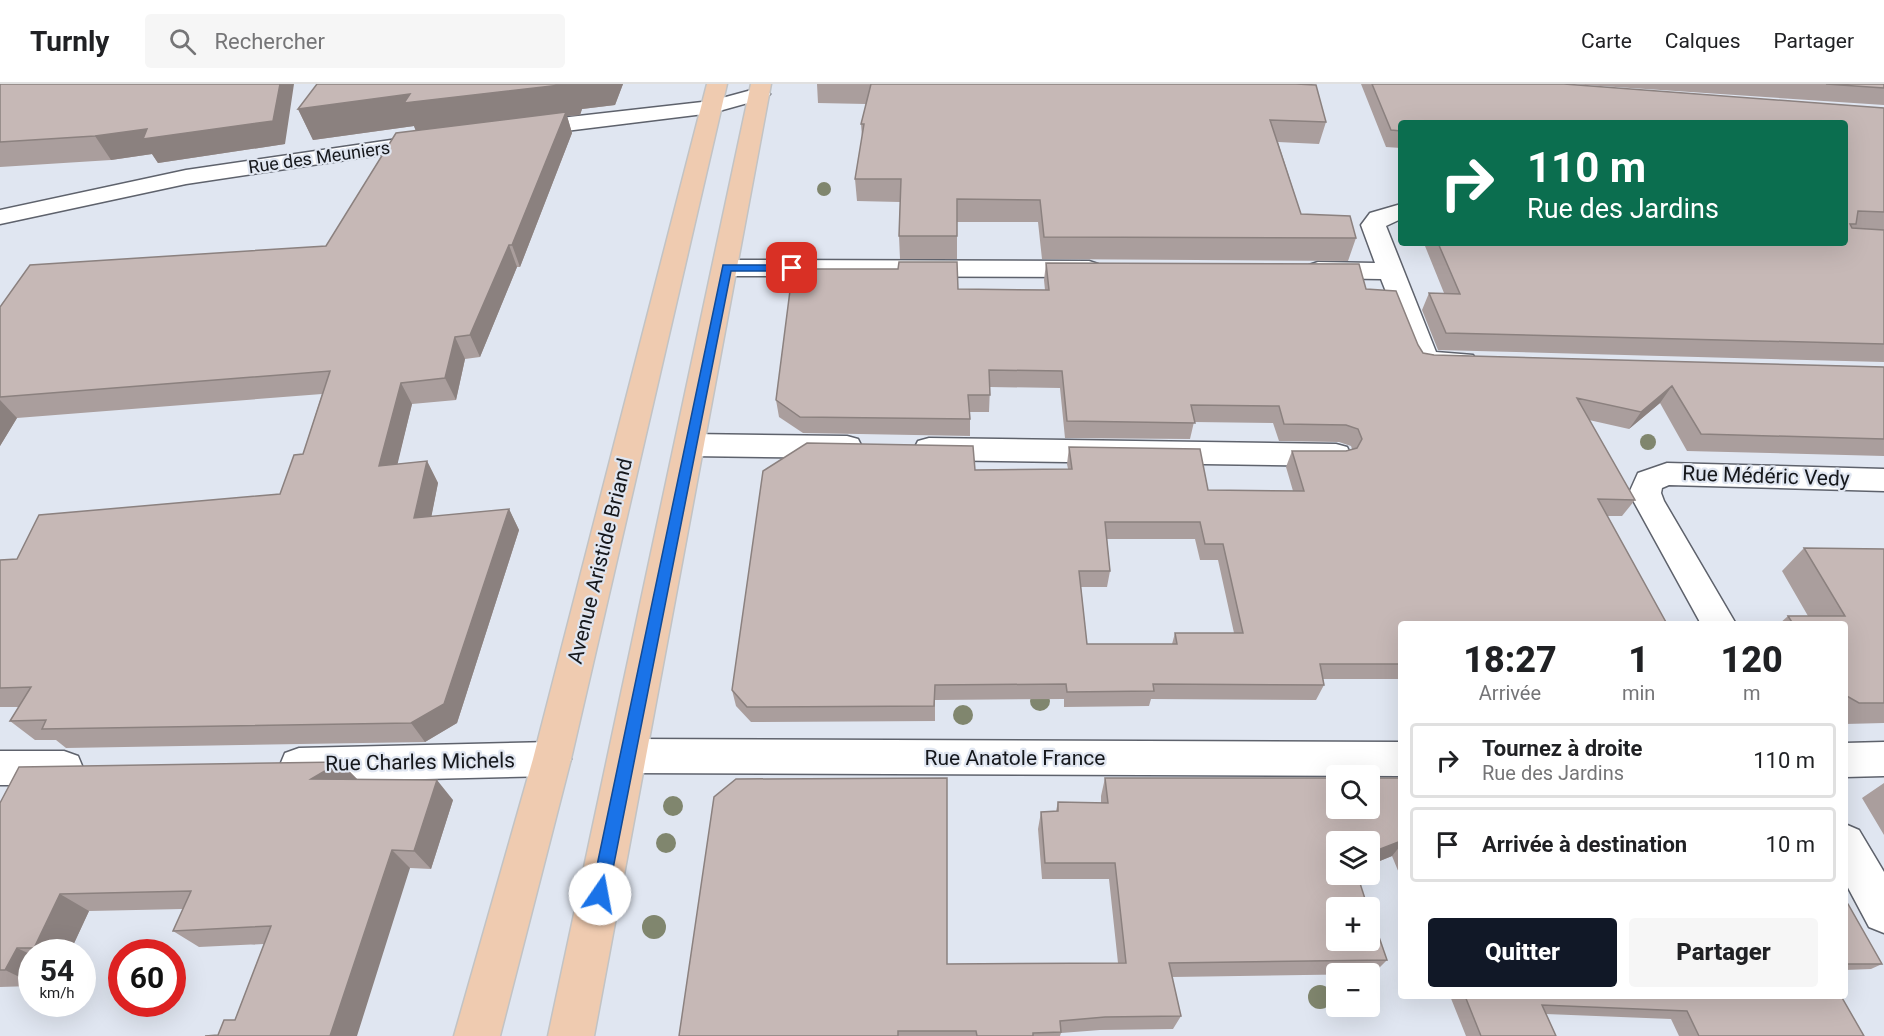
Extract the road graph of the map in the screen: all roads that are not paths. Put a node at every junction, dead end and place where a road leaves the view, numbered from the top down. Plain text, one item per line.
1 (760, 89) edge
2 (714, 96) edge
3 (501, 132) edge
4 (455, 138) edge
5 (1398, 212) edge
6 (0, 217) edge
7 (727, 268) junction
8 (1114, 269) edge
9 (1292, 270) edge
10 (1390, 271) junction
11 (1494, 363) edge
12 (690, 445) junction
13 (1338, 455) edge
14 (1884, 480) edge
15 (1717, 621) edge
16 (629, 756) junction
17 (552, 759) junction
18 (1398, 759) edge
19 (1884, 759) edge
20 (1848, 760) edge
21 (262, 765) edge
22 (95, 767) edge
23 (0, 768) edge
24 (1848, 848) edge
25 (1884, 912) edge
26 (477, 1036) edge
27 (572, 1036) edge

1 - 2 street
1 - 7 main road
2 - 3 street
2 - 17 main road, Avenue Aristide Briand
4 - 6 street, Rue des Meuniers
5 - 10 street
7 - 8 street
7 - 12 main road
9 - 10 street
10 - 11 street
12 - 13 street
12 - 16 main road
14 - 15 street, Rue Médéric Vedy
16 - 18 street, Rue Anatole France
16 - 27 main road
17 - 21 street, Rue Charles Michels
17 - 26 main road, Avenue Aristide Briand
19 - 20 street
22 - 23 street
24 - 25 street

